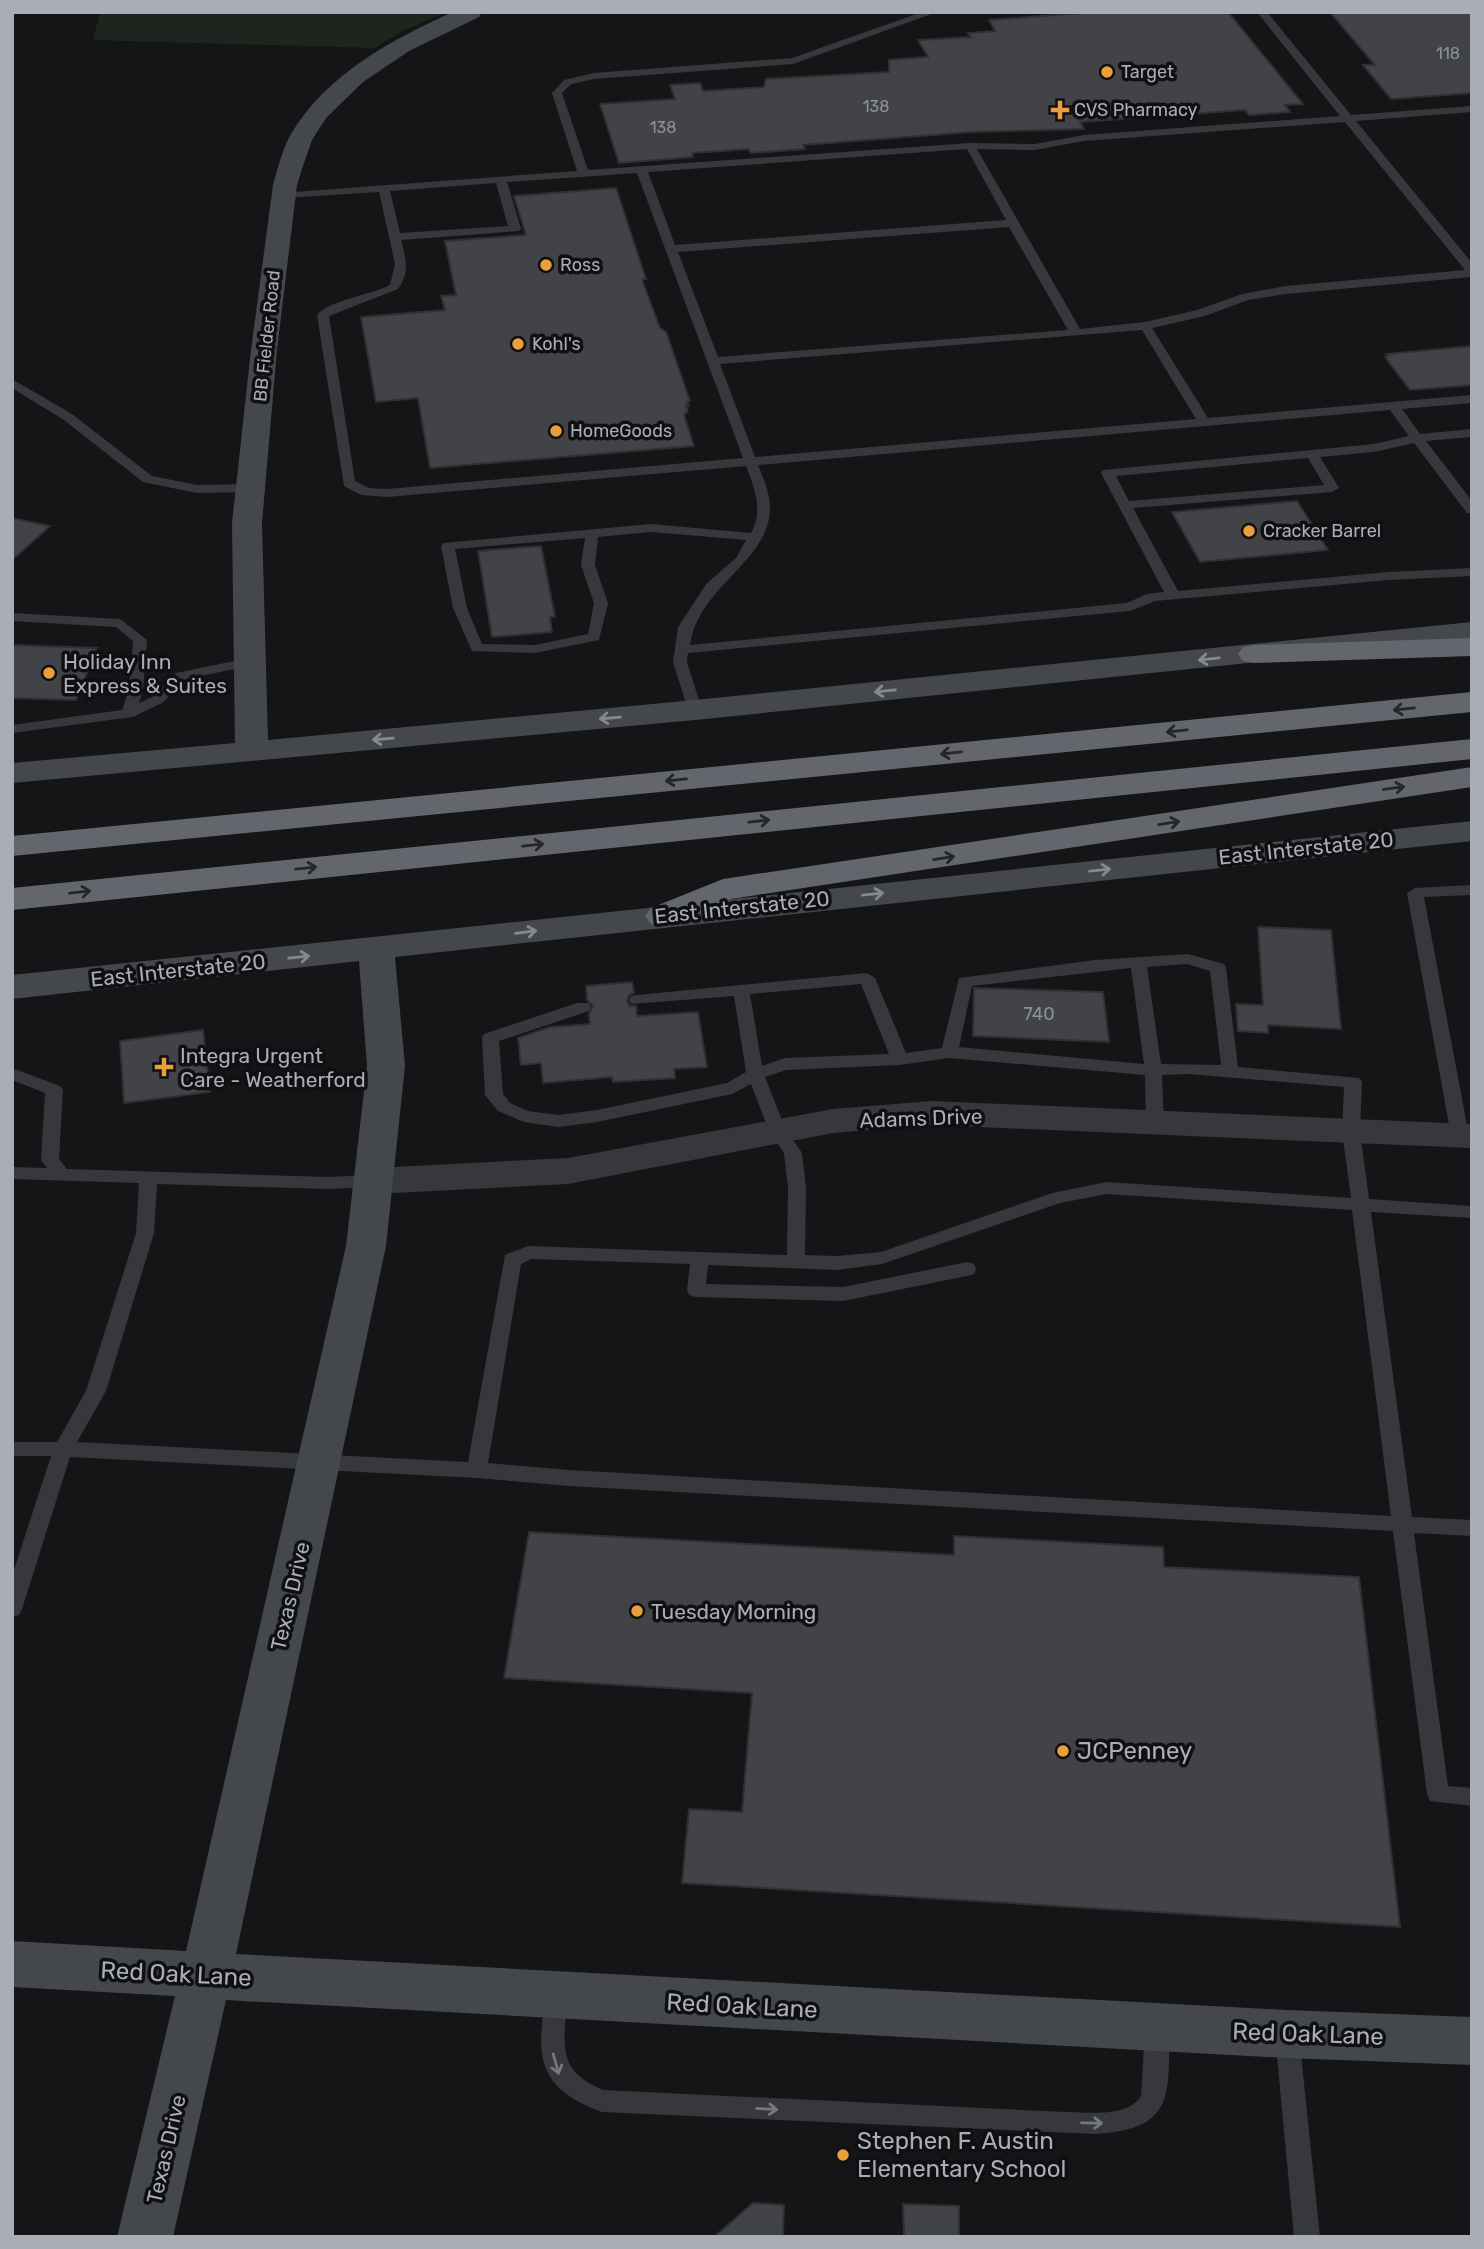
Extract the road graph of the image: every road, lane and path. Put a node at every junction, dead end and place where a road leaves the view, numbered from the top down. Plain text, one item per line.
1 (471, 12) edge
2 (932, 12) edge
3 (1262, 12) edge
4 (1472, 109) edge
5 (1346, 119) junction
6 (970, 146) junction
7 (642, 171) junction
8 (584, 175) junction
9 (501, 181) junction
10 (384, 190) junction
11 (284, 195) junction
12 (1013, 223) junction
13 (395, 237) junction
14 (671, 249) junction
15 (1472, 272) edge
16 (1145, 326) junction
17 (1076, 333) junction
18 (713, 361) junction
19 (12, 383) edge
20 (1472, 399) edge
21 (1394, 406) junction
22 (1204, 422) junction
23 (1472, 433) edge
24 (1417, 438) junction
25 (1312, 454) junction
26 (750, 462) junction
27 (251, 488) junction
28 (1125, 505) junction
29 (1472, 510) edge
30 (592, 533) junction
31 (754, 537) junction
32 (1472, 572) edge
33 (1173, 595) junction
34 (12, 617) edge
35 (1472, 631) edge
36 (1472, 648) edge
37 (680, 650) junction
38 (1254, 654) junction
39 (250, 662) junction
40 (1472, 702) edge
41 (695, 710) junction
42 (128, 714) junction
43 (12, 729) edge
44 (1472, 749) edge
45 (252, 752) junction
46 (12, 774) edge
47 (1472, 777) edge
48 (1472, 831) edge
49 (12, 846) edge
50 (1472, 890) edge
51 (12, 899) edge
52 (663, 916) junction
53 (376, 949) junction
54 (1138, 962) junction
55 (12, 987) edge
56 (741, 990) junction
57 (637, 1000) dead end
58 (583, 1007) dead end
59 (949, 1052) junction
60 (900, 1059) junction
61 (1153, 1070) junction
62 (1230, 1071) junction
63 (12, 1074) edge
64 (755, 1074) junction
65 (1155, 1123) junction
66 (778, 1130) junction
67 (1351, 1131) junction
68 (1466, 1136) edge
69 (12, 1173) edge
70 (62, 1175) junction
71 (148, 1176) junction
72 (375, 1181) junction
73 (1361, 1206) junction
74 (1472, 1212) edge
75 (699, 1259) junction
76 (796, 1263) junction
77 (968, 1269) dead end
78 (12, 1449) edge
79 (63, 1449) junction
80 (320, 1461) junction
81 (477, 1470) junction
82 (1405, 1524) junction
83 (1472, 1528) edge
84 (12, 1609) edge
85 (1472, 1797) edge
86 (12, 1964) edge
87 (206, 1976) junction
88 (557, 1996) junction
89 (1157, 2027) junction
90 (1287, 2034) junction
91 (1472, 2040) edge
92 (145, 2237) edge
93 (1307, 2237) edge

1 - 11 street, BB Fielder Road
2 - 8 lane
3 - 5 lane
4 - 5 lane
5 - 6 lane
5 - 15 lane
6 - 7 lane
6 - 12 lane
7 - 8 lane
7 - 14 lane
8 - 9 lane
9 - 10 lane
9 - 13 lane
10 - 11 lane
10 - 13 lane
11 - 27 street, BB Fielder Road
12 - 14 lane
12 - 17 lane
13 - 26 lane
14 - 18 lane
15 - 16 lane
16 - 17 lane
16 - 22 lane
17 - 18 lane
18 - 26 lane
19 - 27 lane
20 - 21 lane
21 - 22 lane
21 - 24 lane
22 - 26 lane
23 - 24 lane
24 - 25 lane
24 - 29 lane
25 - 28 lane
25 - 28 lane
26 - 31 lane
27 - 39 street, BB Fielder Road
28 - 33 lane
30 - 30 lane
30 - 31 lane
31 - 37 lane
32 - 33 lane
33 - 37 lane
34 - 42 lane
35 - 38 street
36 - 38 highway
37 - 41 lane
38 -> 41 street
39 - 42 lane
39 - 45 street, BB Fielder Road
40 -> 49 highway
41 -> 45 street
42 - 43 lane
51 -> 44 highway
45 - 46 street
52 -> 47 highway
52 -> 48 street, East Interstate 20
50 - 68 lane
53 -> 52 street, East Interstate 20
55 -> 53 street, East Interstate 20
53 - 72 street, Texas Drive
54 - 59 lane
54 - 61 lane
54 - 62 lane
56 - 57 lane
56 - 60 lane
56 - 64 lane
58 - 64 lane
59 - 60 lane
59 - 61 lane
60 - 64 lane
61 - 62 lane
61 - 65 lane
62 - 67 lane
63 - 70 lane
64 - 66 lane
65 - 66 street, Adams Drive
65 - 67 street, Adams Drive
66 - 72 street, Adams Drive
66 - 76 lane
67 - 68 street, Adams Drive
67 - 73 lane
69 - 70 lane
70 - 71 lane
71 - 72 lane
71 - 79 lane
72 - 80 street, Texas Drive
73 - 74 lane
73 - 76 lane
73 - 82 lane
75 - 76 lane
75 - 77 lane
75 - 81 lane
78 - 79 lane
79 - 80 lane
79 - 84 lane
80 - 81 lane
80 - 87 street, Texas Drive
81 - 82 lane
82 - 83 lane
82 - 85 lane
86 - 87 street, Red Oak Lane
87 - 88 street, Red Oak Lane
87 - 92 street, Texas Drive
88 - 89 street, Red Oak Lane
88 -> 89 lane
89 - 90 street, Red Oak Lane
90 - 91 street, Red Oak Lane
90 - 93 lane

